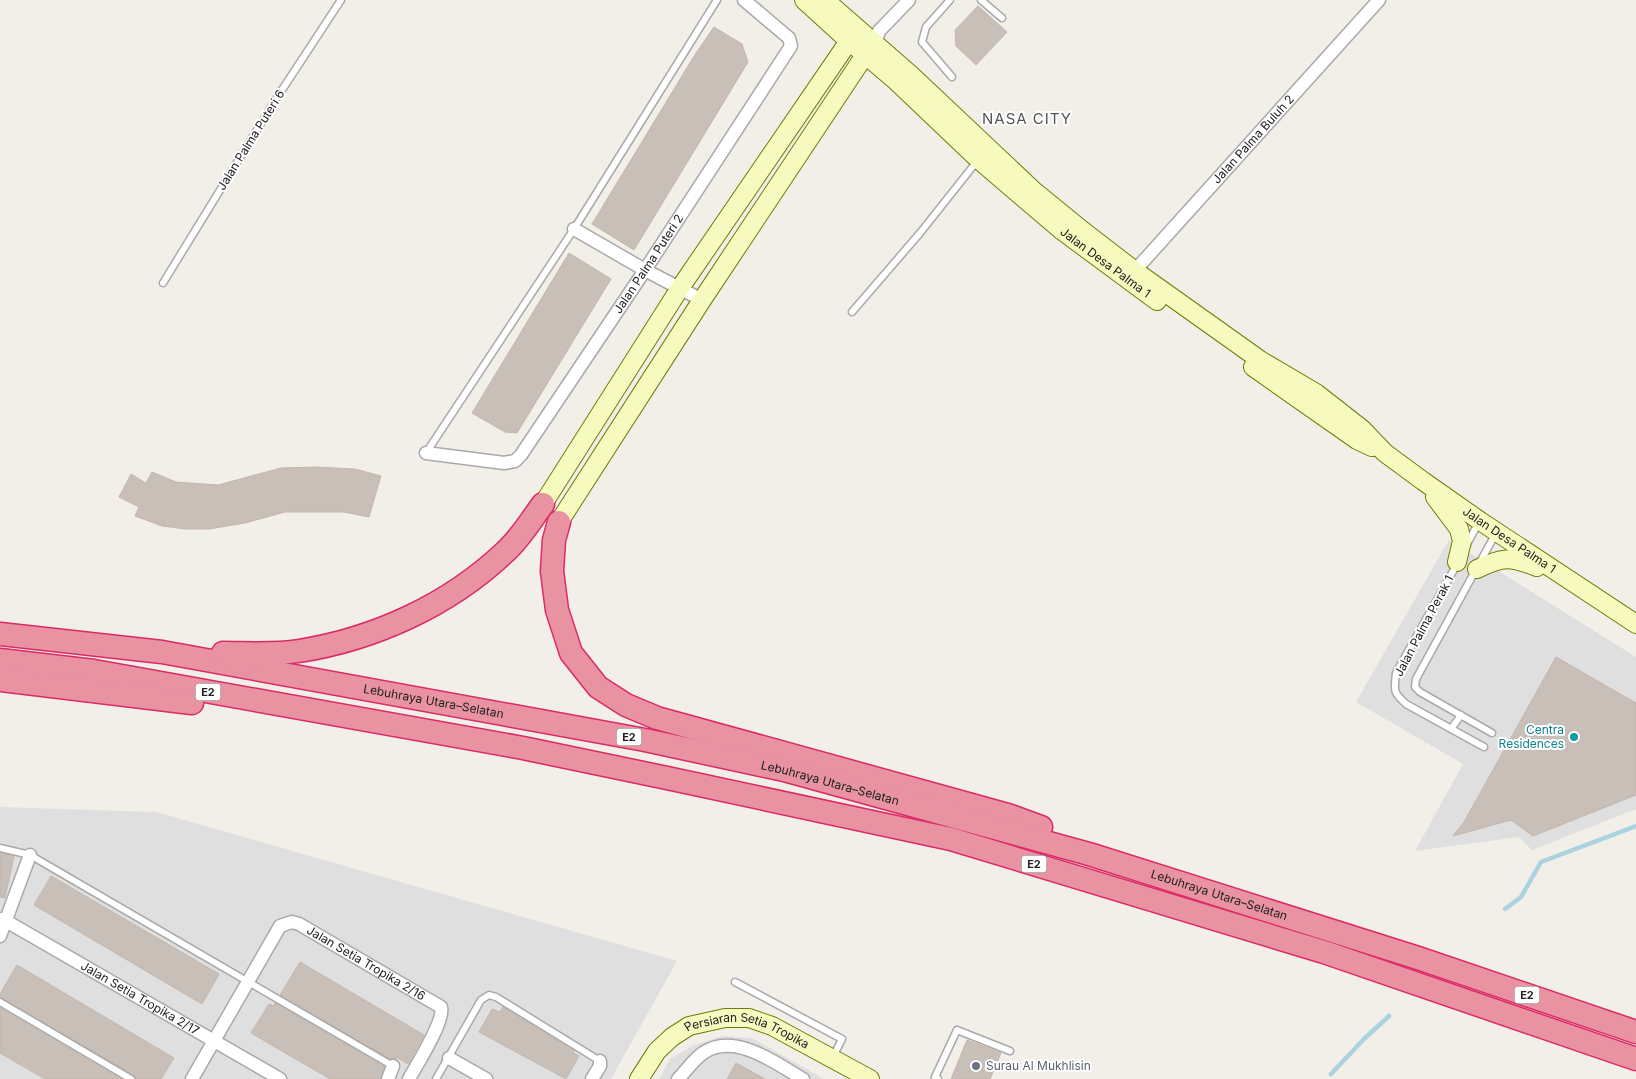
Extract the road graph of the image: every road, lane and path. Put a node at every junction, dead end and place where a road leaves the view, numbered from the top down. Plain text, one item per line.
1 (342, 0) edge
2 (716, 0) edge
3 (744, 0) edge
4 (804, 0) edge
5 (825, 0) edge
6 (909, 0) edge
7 (950, 0) edge
8 (981, 0) edge
9 (1379, 0) edge
10 (1002, 18) dead end
11 (855, 37) junction
12 (873, 44) junction
13 (952, 77) dead end
14 (979, 160) junction
15 (574, 229) junction
16 (645, 270) junction
17 (1131, 275) junction
18 (162, 283) dead end
19 (680, 288) junction
20 (702, 300) junction
21 (852, 312) dead end
22 (426, 453) joint
23 (1422, 481) junction
24 (543, 504) joint
25 (1480, 521) junction
26 (559, 522) joint
27 (1496, 532) junction
28 (1458, 562) junction
29 (1477, 568) junction
30 (1568, 579) junction
31 (1636, 624) edge
32 (0, 634) edge
33 (162, 652) junction
34 (0, 660) edge
35 (0, 680) edge
36 (1460, 715) junction
37 (1451, 729) junction
38 (416, 730) junction
39 (1492, 733) dead end
40 (1484, 747) dead end
41 (0, 848) edge
42 (1089, 854) junction
43 (30, 855) junction
44 (3, 920) edge
45 (0, 936) edge
46 (248, 981) junction
47 (735, 982) dead end
48 (0, 1002) edge
49 (1636, 1032) edge
50 (214, 1041) junction
51 (1010, 1051) dead end
52 (449, 1058) junction
53 (832, 1058) junction
54 (1636, 1059) edge
55 (600, 1061) joint
56 (394, 1066) joint
57 (936, 1078) edge
58 (131, 1079) edge
59 (192, 1079) edge
60 (280, 1079) edge
61 (388, 1079) edge
62 (409, 1079) edge
63 (436, 1079) edge
64 (486, 1079) edge
65 (592, 1079) edge
66 (639, 1079) edge
67 (678, 1079) edge
68 (804, 1079) edge
69 (870, 1079) edge

1 - 18 lane, Jalan Palma Puteri 6
2 - 15 lane
3 - 16 street, Jalan Palma Puteri 2
4 - 11 street
5 - 11 street
6 - 12 street
7 - 13 lane
8 - 10 lane
9 - 17 street, Jalan Palma Buluh 2
11 - 12 street, Jalan Desa Palma 1
11 - 12 street
11 - 19 street
12 - 14 street, Jalan Desa Palma 1
12 - 17 street, Jalan Desa Palma 1
12 - 20 street
14 - 17 street, Jalan Desa Palma 1
14 - 21 lane
15 - 16 street
15 - 22 lane
16 - 19 street
16 - 22 street, Jalan Palma Puteri 2
17 - 23 street, Jalan Desa Palma 1
19 - 20 street
19 - 24 street
20 - 26 street
23 - 25 street, Jalan Desa Palma 1
23 - 28 street
24 - 33 highway
25 - 27 street, Jalan Desa Palma 1
25 - 28 lane, Jalan Palma Perak 1
26 - 42 highway
27 - 29 lane, Jalan Palma Perak 1
27 - 30 street, Jalan Desa Palma 1
28 - 37 lane, Jalan Palma Perak 1
29 - 30 street
29 - 36 lane, Jalan Palma Perak 1
30 - 31 street, Jalan Desa Palma 1
32 - 33 highway, Lebuhraya Utara–Selatan / E2
33 - 42 highway, Lebuhraya Utara–Selatan / E2
34 - 38 highway, Lebuhraya Utara–Selatan / E2
35 - 38 highway
36 - 37 lane
36 - 39 lane, Jalan Palma Perak 1
37 - 40 lane, Jalan Palma Perak 1
38 - 54 highway, Lebuhraya Utara–Selatan / E2
41 - 43 lane
42 - 49 highway, Lebuhraya Utara–Selatan / E2
43 - 44 street
43 - 46 lane
44 - 45 street
44 - 50 street, Jalan Setia Tropika 2/17
46 - 50 street
46 - 56 lane
46 - 62 street, Jalan Setia Tropika 2/16
47 - 53 lane
48 - 58 lane
50 - 59 street
50 - 60 street, Jalan Setia Tropika 2/17
51 - 57 lane
52 - 55 lane
52 - 63 lane
52 - 64 street
53 - 66 street, Persiaran Setia Tropika
53 - 69 street, Persiaran Setia Tropika
55 - 65 street
56 - 61 street
67 - 68 street

